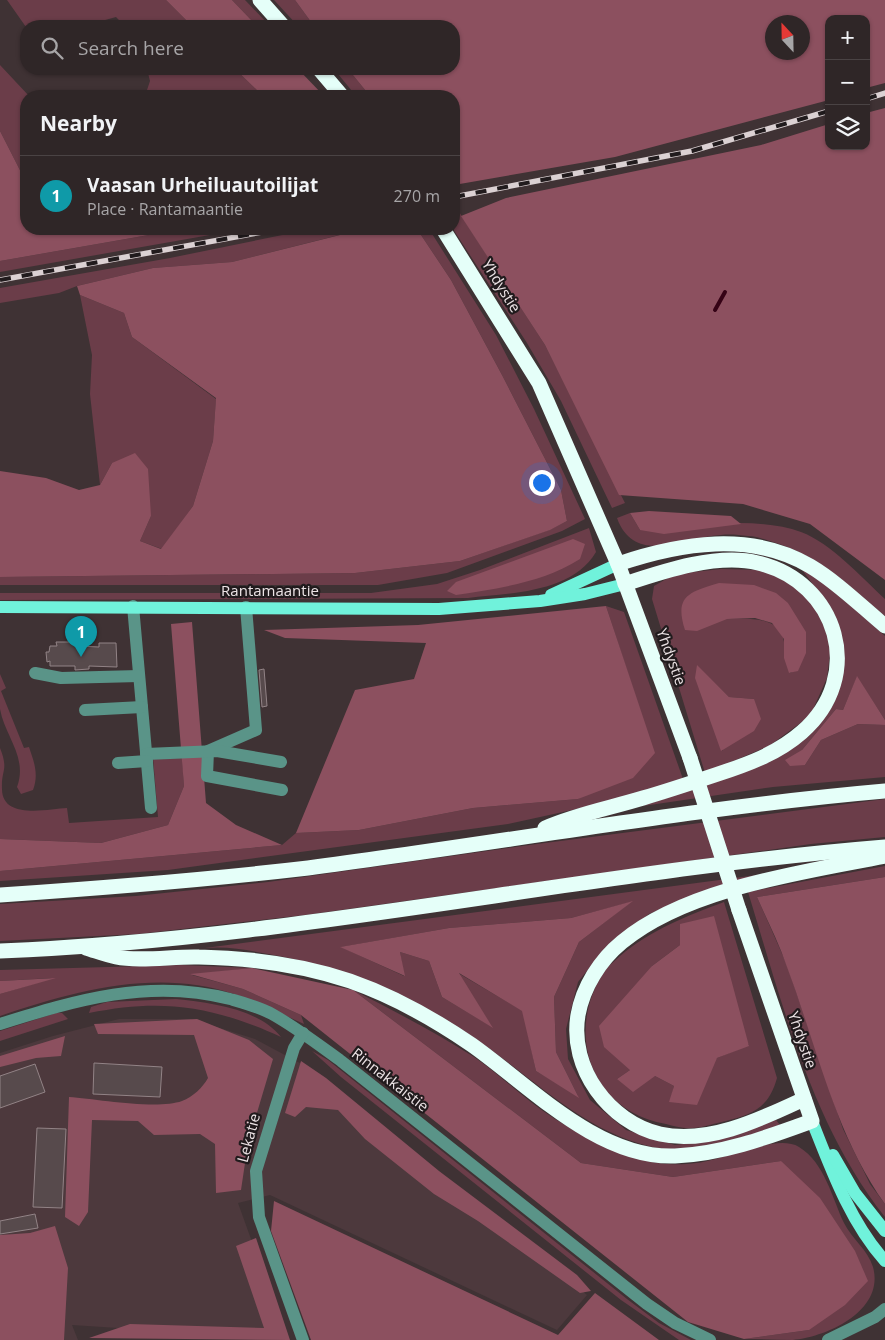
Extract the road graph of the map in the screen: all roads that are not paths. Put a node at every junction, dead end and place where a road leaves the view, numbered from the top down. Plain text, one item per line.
1 (260, 0) edge
2 (278, 20) edge
3 (324, 75) edge
4 (337, 90) edge
5 (447, 235) edge
6 (618, 564) junction
7 (625, 584) junction
8 (540, 601) junction
9 (133, 606) junction
10 (0, 607) edge
11 (246, 607) junction
12 (885, 626) edge
13 (34, 673) dead end
14 (139, 676) junction
15 (142, 707) junction
16 (85, 710) dead end
17 (208, 751) junction
18 (146, 758) junction
19 (281, 762) dead end
20 (118, 763) dead end
21 (282, 790) dead end
22 (885, 791) edge
23 (151, 808) dead end
24 (529, 835) junction
25 (885, 847) edge
26 (885, 856) edge
27 (0, 895) edge
28 (86, 948) junction
29 (0, 951) edge
30 (0, 1024) edge
31 (303, 1034) junction
32 (804, 1099) junction
33 (812, 1121) junction
34 (885, 1231) edge
35 (885, 1261) edge
36 (885, 1309) edge
37 (303, 1340) edge
38 (710, 1340) edge
39 (828, 1340) edge

1 - 2 highway
3 - 4 highway
5 - 6 highway, Yhdystie
6 - 7 highway, Yhdystie
6 - 8 main road, Rantamaantie
6 - 12 highway
7 - 8 main road, Rantamaantie
7 - 24 highway
7 - 32 highway, Yhdystie, bridge
8 - 11 main road, Rantamaantie
9 - 10 main road, Rantamaantie
9 - 11 main road, Rantamaantie
9 - 14 street
11 - 17 street
13 - 14 street
14 - 15 street
15 - 16 street
15 - 18 street
17 - 18 street
17 - 19 street
17 - 21 street
18 - 20 street
18 - 23 street
22 - 24 highway
24 - 27 highway
25 - 28 highway
26 - 32 highway
28 - 29 highway
28 - 33 highway
30 - 31 street, Rinnakkaistie
31 - 37 street, Lekatie
31 - 38 street, Rinnakkaistie
32 - 33 highway, Yhdystie
33 - 34 main road
33 - 35 main road
36 - 39 street

